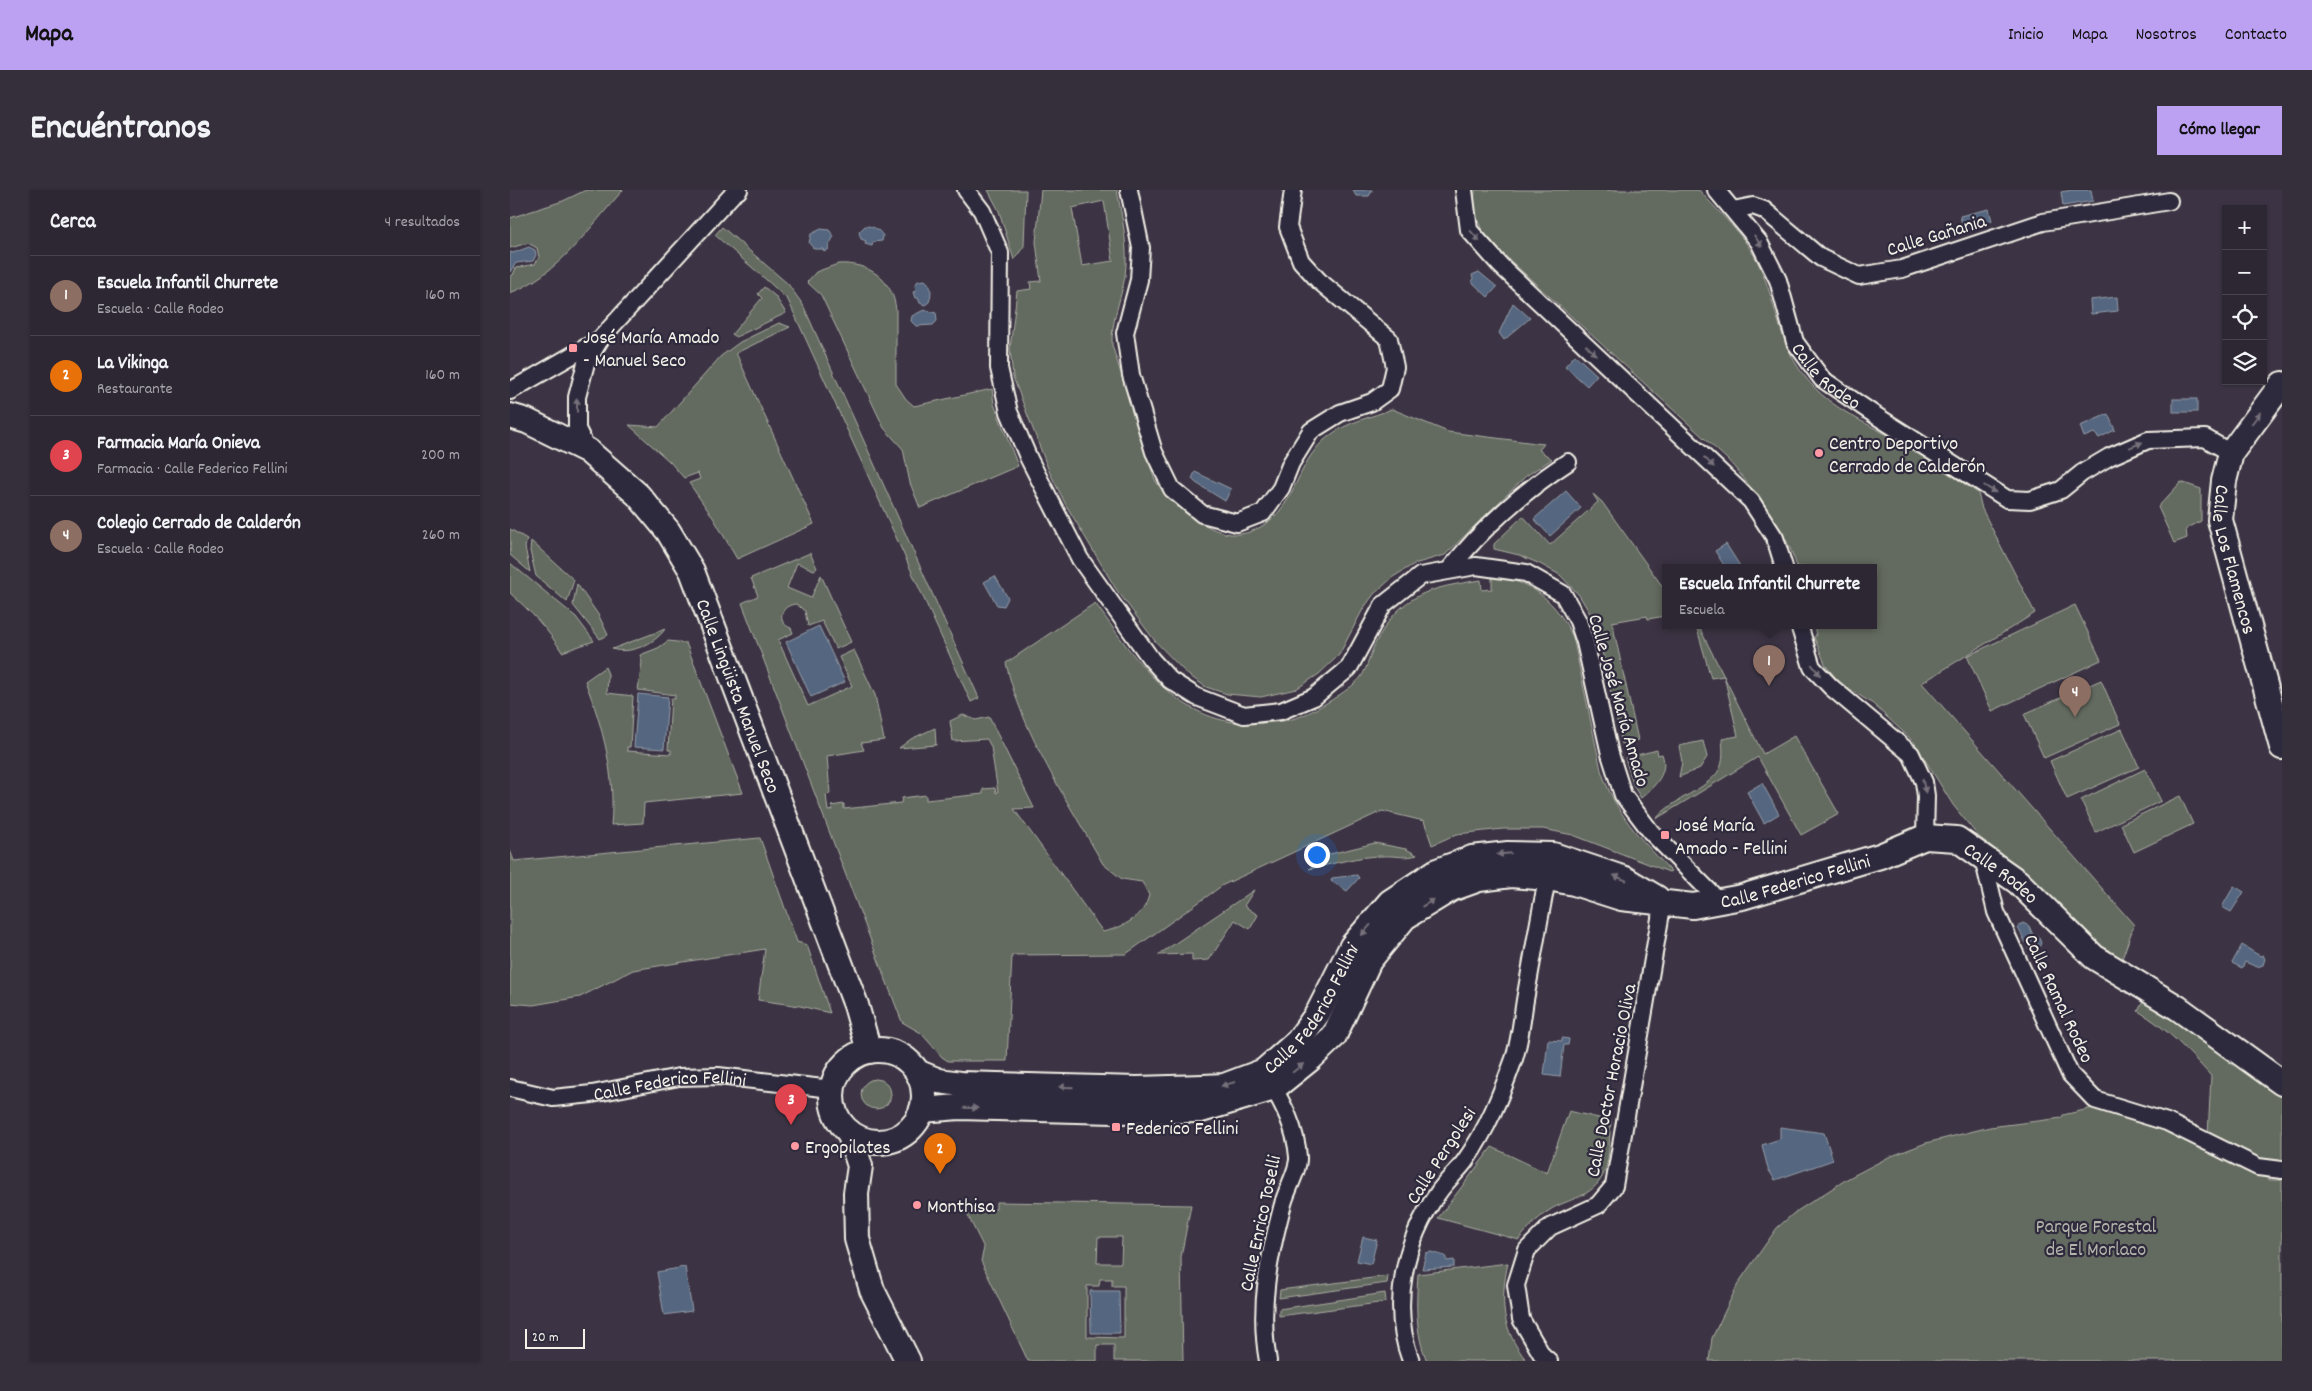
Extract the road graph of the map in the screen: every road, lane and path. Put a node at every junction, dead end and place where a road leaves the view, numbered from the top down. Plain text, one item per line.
1 (740, 190) edge
2 (966, 190) edge
3 (1129, 190) edge
4 (1293, 190) edge
5 (1464, 190) edge
6 (1716, 190) edge
7 (2169, 201) dead end
8 (1733, 210) junction
9 (601, 338) junction
10 (2282, 384) edge
11 (510, 391) edge
12 (510, 416) edge
13 (588, 451) junction
14 (2231, 453) junction
15 (1568, 462) dead end
16 (1783, 564) edge
17 (1450, 569) junction
18 (1800, 629) edge
19 (2282, 747) edge
20 (1925, 838) junction
21 (1552, 855) junction
22 (1983, 858) junction
23 (1548, 878) junction
24 (1663, 901) junction
25 (1719, 901) junction
26 (869, 1051) junction
27 (919, 1073) junction
28 (1269, 1080) junction
29 (2282, 1083) edge
30 (510, 1088) edge
31 (832, 1089) junction
32 (922, 1110) junction
33 (849, 1132) junction
34 (888, 1141) junction
35 (860, 1166) junction
36 (2282, 1170) edge
37 (908, 1361) edge
38 (1268, 1361) edge
39 (1411, 1361) edge
40 (1549, 1361) edge

1 - 9 street
2 - 17 street, Calle José María Amado
3 - 4 street
5 -> 16 street
6 - 8 street, Calle Rodeo
7 - 8 street, Calle Gañania
8 -> 14 street, Calle Rodeo
9 - 11 street
13 -> 9 street
14 -> 10 street, Calle Los Flamencos
12 - 13 street, Calle Lingüista Manuel Seco
13 - 26 street, Calle Lingüista Manuel Seco
14 - 19 street, Calle Los Flamencos
15 - 17 street
17 - 25 street, Calle José María Amado
18 -> 20 street
20 - 22 street, Calle Rodeo
20 - 25 street, Calle Federico Fellini
21 - 23 street, Calle Pergolesi
24 -> 21 street, Calle Federico Fellini
21 -> 28 street, Calle Federico Fellini
22 - 29 street, Calle Rodeo
22 - 36 street, Calle Ramal Rodeo
23 - 24 street, Calle Federico Fellini
28 -> 23 street, Calle Federico Fellini
23 - 39 street, Calle Pergolesi
24 - 25 street, Calle Federico Fellini
24 - 40 street, Calle Doctor Horacio Oliva
26 - 27 street
26 - 31 street
28 -> 27 street, Calle Federico Fellini
27 - 32 street
32 -> 28 street, Calle Federico Fellini
28 - 38 street, Calle Enrico Toselli
30 - 31 street, Calle Federico Fellini
31 - 33 street
32 - 34 street
33 - 34 street
33 - 35 street
34 - 35 street
35 - 37 street

